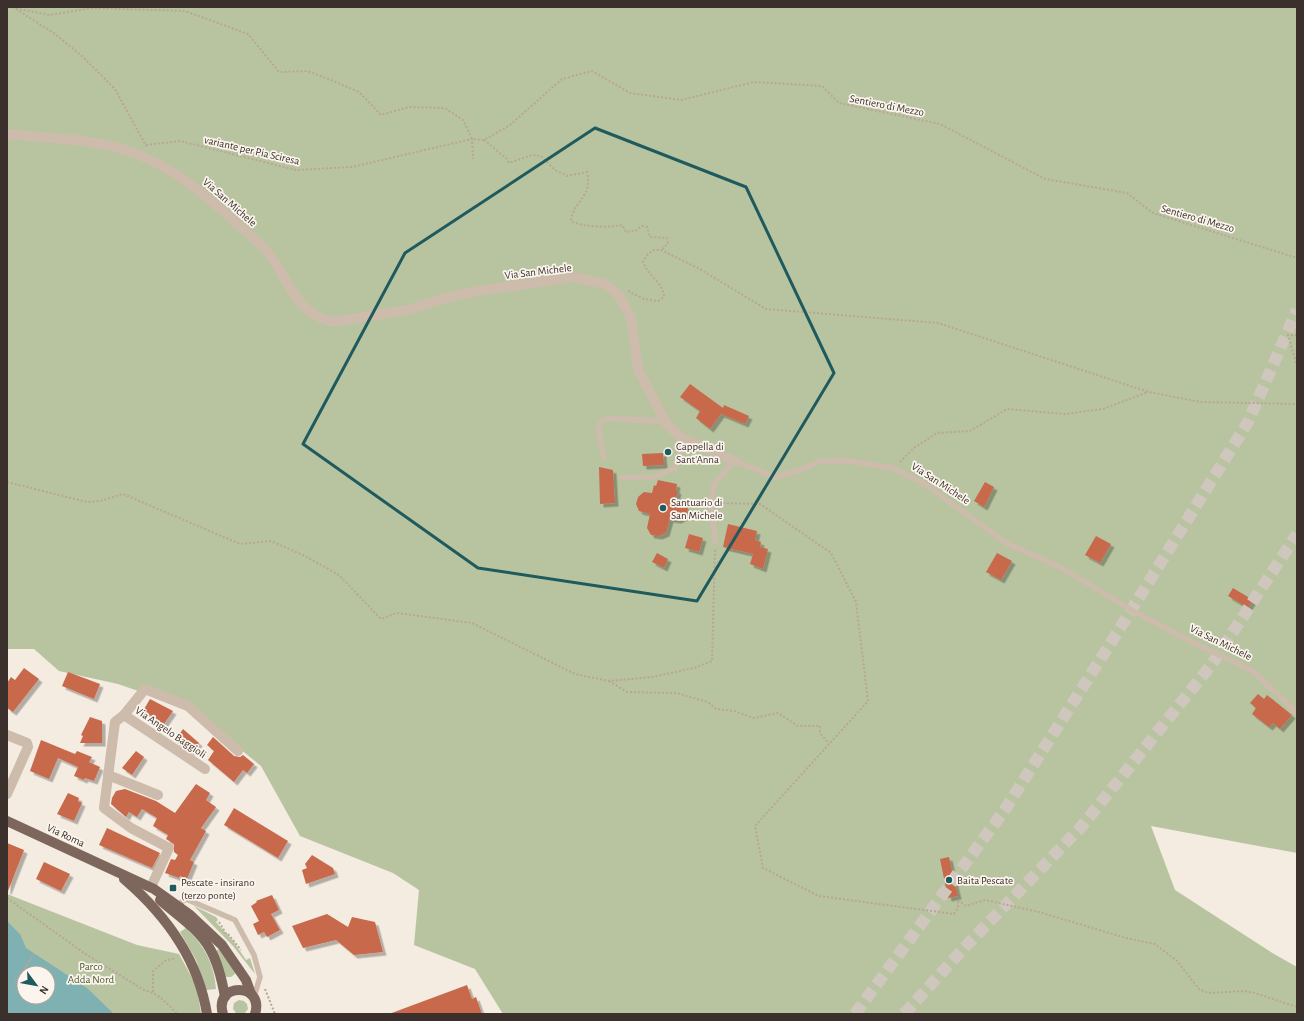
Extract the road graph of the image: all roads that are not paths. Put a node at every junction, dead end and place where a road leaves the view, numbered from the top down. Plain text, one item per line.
1 (7, 134) edge
2 (664, 419) junction
3 (680, 437) junction
4 (604, 458) dead end
5 (735, 461) junction
6 (622, 478) dead end
7 (715, 541) road end
8 (1297, 713) edge
9 (124, 715) junction
10 (7, 735) edge
11 (238, 751) dead end
12 (205, 769) dead end
13 (108, 775) junction
14 (7, 794) edge
15 (158, 795) dead end
16 (7, 821) edge
17 (115, 871) junction
18 (151, 887) junction
19 (177, 905) junction
20 (254, 998) junction
21 (222, 1008) edge
22 (207, 1014) edge
23 (255, 1014) edge
24 (262, 1014) edge

1 - 2 street, Via San Michele
2 - 3 street, Via San Michele
2 - 4 lane
3 - 5 street, Via San Michele
3 - 6 lane
5 - 7 lane
5 - 8 lane, Via San Michele
9 - 11 street, Via Angelo Baggioli
9 - 12 street, Via Angelo Baggioli
9 - 13 street, Via Angelo Baggioli
10 - 14 street
13 - 15 street
13 - 18 street, Via Angelo Baggioli
16 - 17 main road, Via Roma
17 - 18 main road
17 - 21 main road
17 - 22 main road
18 - 19 main road
19 - 20 main road
19 - 20 lane
20 - 21 main road
20 - 23 main road
20 - 24 main road

